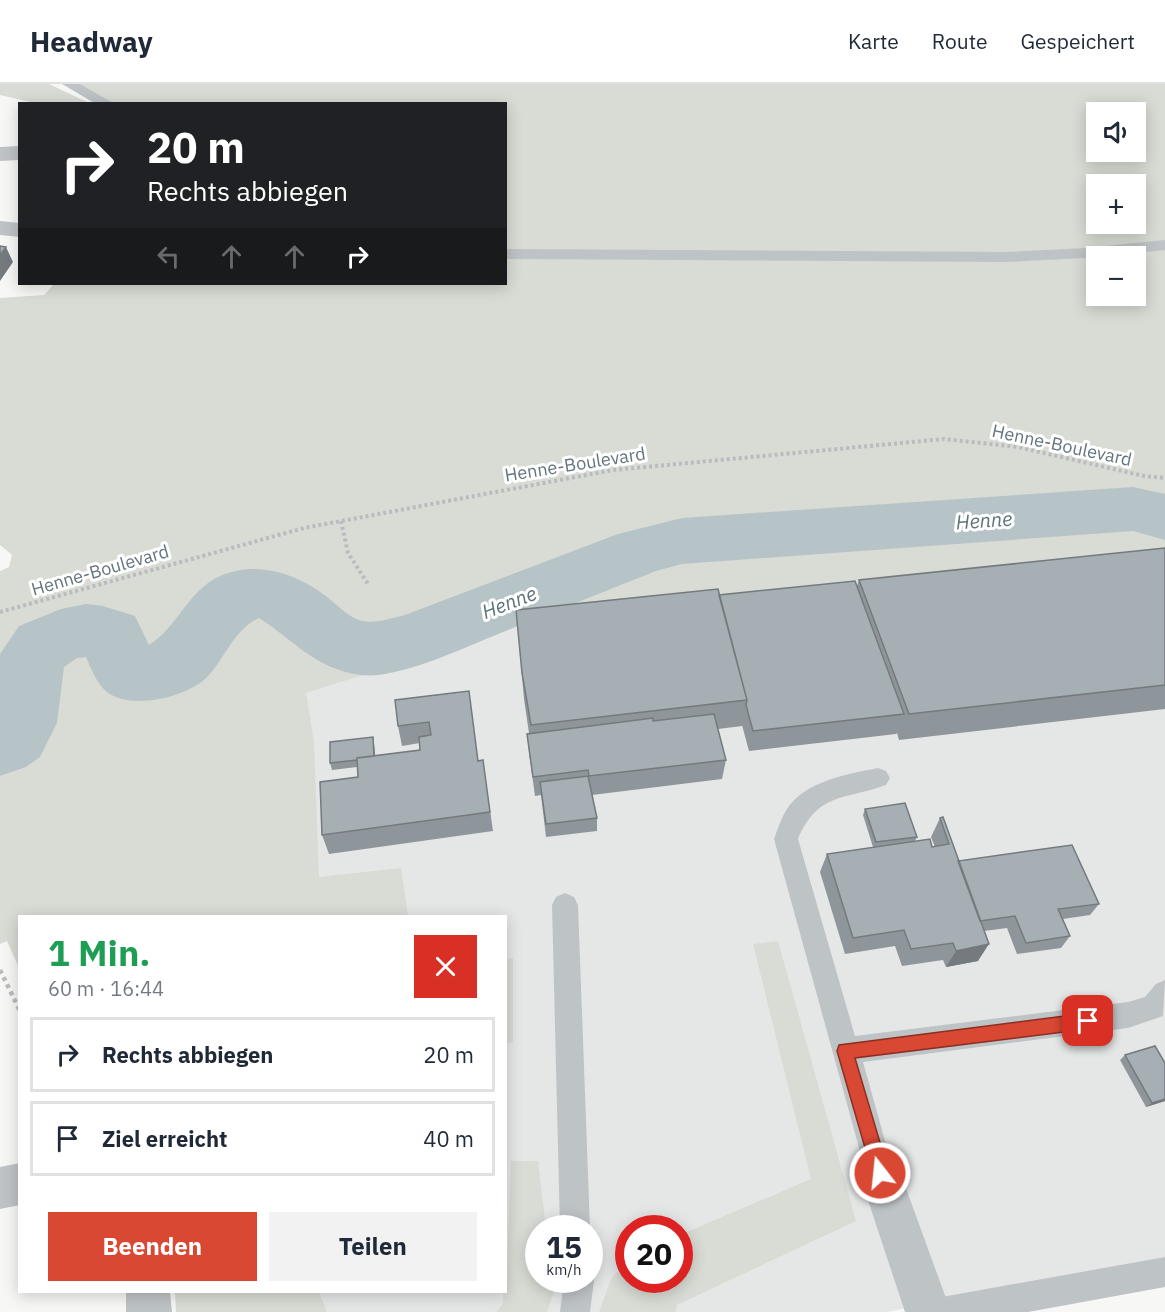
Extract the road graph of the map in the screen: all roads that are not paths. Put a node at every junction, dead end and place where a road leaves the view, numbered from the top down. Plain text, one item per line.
1 (69, 84) edge
2 (104, 102) edge
3 (18, 153) edge
4 (0, 154) edge
5 (0, 228) edge
6 (18, 230) edge
7 (1165, 245) edge
8 (507, 254) edge
9 (878, 778) dead end
10 (566, 905) dead end
11 (1165, 993) edge
12 (845, 1051) junction
13 (880, 1173) joint
14 (18, 1184) edge
15 (0, 1188) edge
16 (575, 1215) edge
17 (1165, 1272) edge
18 (148, 1293) edge
19 (579, 1293) edge
20 (149, 1312) edge
21 (575, 1312) edge
22 (928, 1312) edge
23 (942, 1312) edge

1 - 2 lane
3 - 4 street
5 - 6 street
7 - 8 lane
9 - 12 lane
10 - 16 lane
11 - 12 lane
12 - 13 lane
13 - 22 street
14 - 15 street
17 - 23 lane
18 - 20 street
19 - 21 lane

